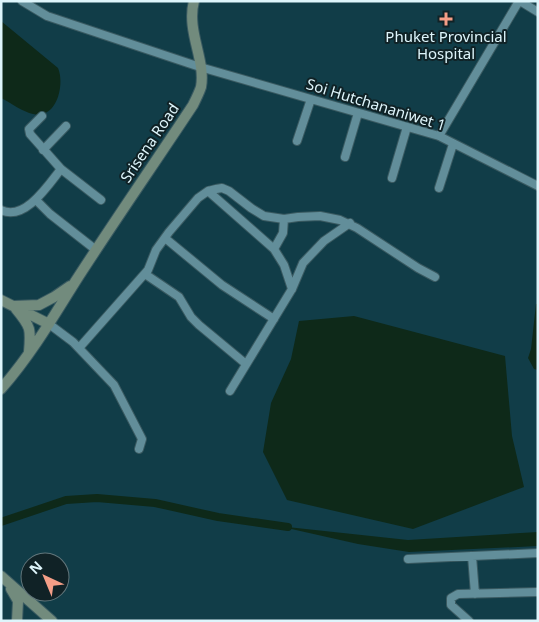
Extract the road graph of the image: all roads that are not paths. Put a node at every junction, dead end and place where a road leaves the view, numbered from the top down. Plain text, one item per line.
1 (22, 1) edge
2 (194, 1) edge
3 (519, 1) edge
4 (538, 12) edge
5 (200, 67) junction
6 (311, 99) junction
7 (358, 113) junction
8 (42, 116) dead end
9 (66, 126) dead end
10 (406, 127) junction
11 (439, 136) junction
12 (297, 141) dead end
13 (453, 144) junction
14 (43, 150) junction
15 (345, 157) dead end
16 (61, 169) junction
17 (392, 178) dead end
18 (538, 186) edge
19 (439, 188) dead end
20 (208, 191) junction
21 (101, 200) dead end
22 (36, 201) junction
23 (1, 210) edge
24 (284, 219) junction
25 (350, 223) junction
26 (165, 238) junction
27 (274, 249) junction
28 (96, 250) junction
29 (145, 274) junction
30 (435, 277) dead end
31 (75, 282) junction
32 (292, 288) junction
33 (1, 300) edge
34 (14, 306) junction
35 (274, 319) junction
36 (49, 324) junction
37 (79, 348) junction
38 (29, 353) junction
39 (246, 364) junction
40 (1, 389) edge
41 (230, 391) dead end
42 (139, 449) dead end
43 (538, 553) edge
44 (472, 556) junction
45 (408, 559) dead end
46 (3, 578) edge
47 (538, 592) edge
48 (475, 594) junction
49 (15, 618) edge
50 (52, 621) edge
51 (469, 621) edge

1 - 5 street
2 - 5 street, Srisena Road
3 - 4 street
3 - 11 street
5 - 6 street, Soi Hutchananiwet 1
5 - 28 street, Srisena Road
6 - 7 street, Soi Hutchananiwet 1
6 - 12 street
7 - 10 street, Soi Hutchananiwet 1
7 - 15 street
8 - 14 street
9 - 14 street
10 - 11 street, Soi Hutchananiwet 1
10 - 17 street
11 - 13 street, Soi Hutchananiwet 1
13 - 18 street, Soi Hutchananiwet 1
13 - 19 street
14 - 16 street
16 - 21 street
16 - 22 street
20 - 24 street
20 - 26 street
20 - 27 street
22 - 23 street
22 - 28 street
24 - 25 street
24 - 27 street
25 - 30 street
25 - 32 street
26 - 29 street
26 - 35 street
27 - 32 street
28 - 31 street, Srisena Road
29 - 37 street
29 - 39 street
31 - 34 street
31 - 36 street, Srisena Road
32 - 35 street
33 - 34 street
34 - 36 street
34 - 38 street
35 - 39 street
36 - 37 street
36 - 38 street, Srisena Road
37 - 42 street
38 - 40 street, Srisena Road
39 - 41 street
43 - 44 street
44 - 45 street
44 - 48 street
46 - 49 street
46 - 50 street
47 - 48 street
48 - 51 street

